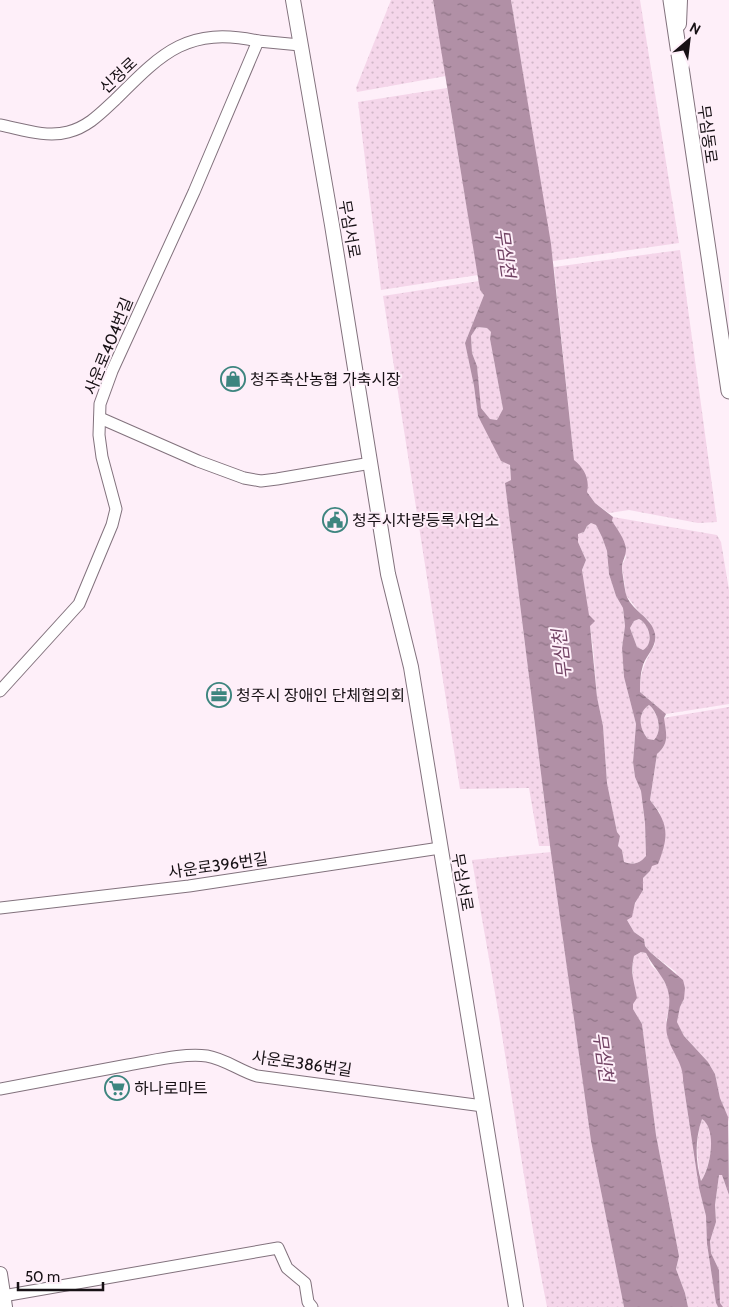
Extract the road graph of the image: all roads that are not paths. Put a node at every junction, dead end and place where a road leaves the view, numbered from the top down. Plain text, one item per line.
1 (293, 0) edge
2 (671, 0) edge
3 (680, 0) edge
4 (258, 40) junction
5 (300, 45) junction
6 (678, 52) junction
7 (0, 125) edge
8 (729, 391) edge
9 (100, 418) junction
10 (371, 463) junction
11 (0, 691) edge
12 (440, 848) junction
13 (0, 908) edge
14 (0, 1089) edge
15 (483, 1106) junction
16 (0, 1274) edge
17 (4, 1302) edge
18 (312, 1307) edge
19 (516, 1307) edge

1 - 5 street, 무심서로
2 - 6 main road, 무심동로
3 - 6 street
4 - 5 street
4 - 7 street, 신정로
4 - 9 street, 사운로404번길
5 - 10 street, 무심서로
6 - 8 main road, 무심동로
9 - 10 street
9 - 11 street, 사운로404번길
10 - 12 street, 무심서로
12 - 13 street, 사운로396번길
12 - 15 street, 무심서로
14 - 15 street, 사운로386번길
15 - 19 street, 무심서로
16 - 17 street
17 - 18 street

